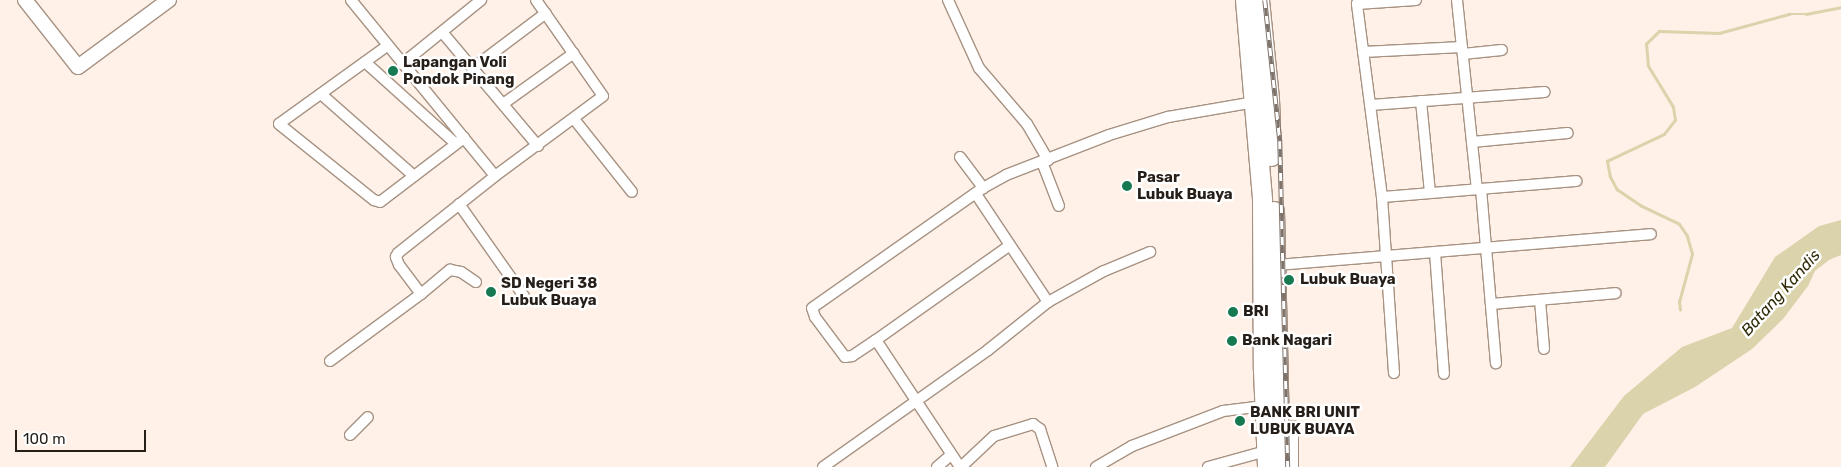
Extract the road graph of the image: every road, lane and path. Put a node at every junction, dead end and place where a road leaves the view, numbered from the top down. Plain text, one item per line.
1 (25, 0) edge
2 (169, 0) edge
3 (351, 0) edge
4 (481, 0) edge
5 (536, 0) edge
6 (948, 0) edge
7 (1245, 0) edge
8 (1259, 0) edge
9 (1416, 0) edge
10 (1457, 0) edge
11 (546, 13) junction
12 (442, 32) junction
13 (387, 46) junction
14 (1462, 50) junction
15 (1502, 50) dead end
16 (1363, 52) junction
17 (574, 53) junction
18 (365, 62) junction
19 (402, 64) junction
20 (473, 68) junction
21 (1545, 92) dead end
22 (321, 94) junction
23 (1467, 97) junction
24 (1420, 101) junction
25 (1255, 102) junction
26 (504, 104) junction
27 (1371, 105) junction
28 (574, 119) junction
29 (1568, 133) dead end
30 (460, 141) junction
31 (1472, 142) junction
32 (538, 146) junction
33 (960, 157) dead end
34 (1045, 161) junction
35 (414, 176) junction
36 (495, 176) junction
37 (1576, 181) dead end
38 (1479, 189) junction
39 (979, 191) junction
40 (632, 192) dead end
41 (1430, 193) junction
42 (1382, 197) junction
43 (459, 204) junction
44 (1059, 206) dead end
45 (1651, 234) dead end
46 (1010, 245) junction
47 (1487, 246) junction
48 (1150, 252) dead end
49 (1435, 252) junction
50 (1386, 256) junction
51 (1276, 265) junction
52 (476, 282) dead end
53 (1616, 293) dead end
54 (421, 294) junction
55 (524, 296) dead end
56 (1540, 300) junction
57 (1048, 302) junction
58 (1491, 304) junction
59 (876, 340) junction
60 (1544, 350) dead end
61 (330, 361) dead end
62 (1496, 363) dead end
63 (1270, 370) junction
64 (1394, 373) dead end
65 (1444, 374) dead end
66 (1268, 399) junction
67 (917, 401) junction
68 (368, 417) dead end
69 (1292, 426) dead end
70 (350, 435) dead end
71 (951, 456) junction
72 (1267, 459) edge
73 (823, 467) edge
74 (937, 467) edge
75 (961, 467) edge
76 (1052, 467) edge
77 (1096, 467) edge
78 (1208, 467) edge
79 (1280, 467) edge
80 (1293, 467) edge

1 - 2 street
3 - 13 street
4 - 12 street
5 - 11 street
6 - 34 street
7 - 25 highway
8 - 51 highway
9 - 16 street
10 - 14 street
11 - 17 street
11 - 20 street
12 - 19 street
12 - 20 street
13 - 18 street
13 - 19 street
14 - 15 street
14 - 16 street
14 - 23 street
16 - 27 street
17 - 26 street
17 - 28 street
18 - 22 street
18 - 30 street
19 - 30 street
20 - 26 street
21 - 23 street
22 - 35 street
22 - 35 street
23 - 24 street
23 - 31 street
24 - 27 street
24 - 41 street
25 - 34 street
25 - 63 highway
26 - 32 street
27 - 42 street
28 - 32 street
28 - 40 street
29 - 31 street
30 - 35 street
30 - 36 street
31 - 38 street
32 - 36 street
33 - 39 street
34 - 39 street
34 - 44 street
36 - 43 street
37 - 38 street
38 - 41 street
38 - 47 street
39 - 46 street
39 - 59 street
41 - 42 street
42 - 50 street
43 - 54 street
43 - 55 street
45 - 47 street
46 - 57 street
46 - 59 street
47 - 49 street
47 - 58 street
48 - 57 street
49 - 50 street
49 - 65 street
50 - 51 street
50 - 64 street
51 - 63 highway
52 - 54 street
53 - 56 street
54 - 61 street
56 - 58 street
56 - 60 street
57 - 67 street
58 - 62 street
59 - 67 street
63 - 66 highway
66 - 72 highway
66 - 77 street
66 - 79 highway
67 - 71 street
67 - 73 street
68 - 70 street
69 - 80 street
71 - 74 street
71 - 75 street
72 - 78 street
75 - 76 street

